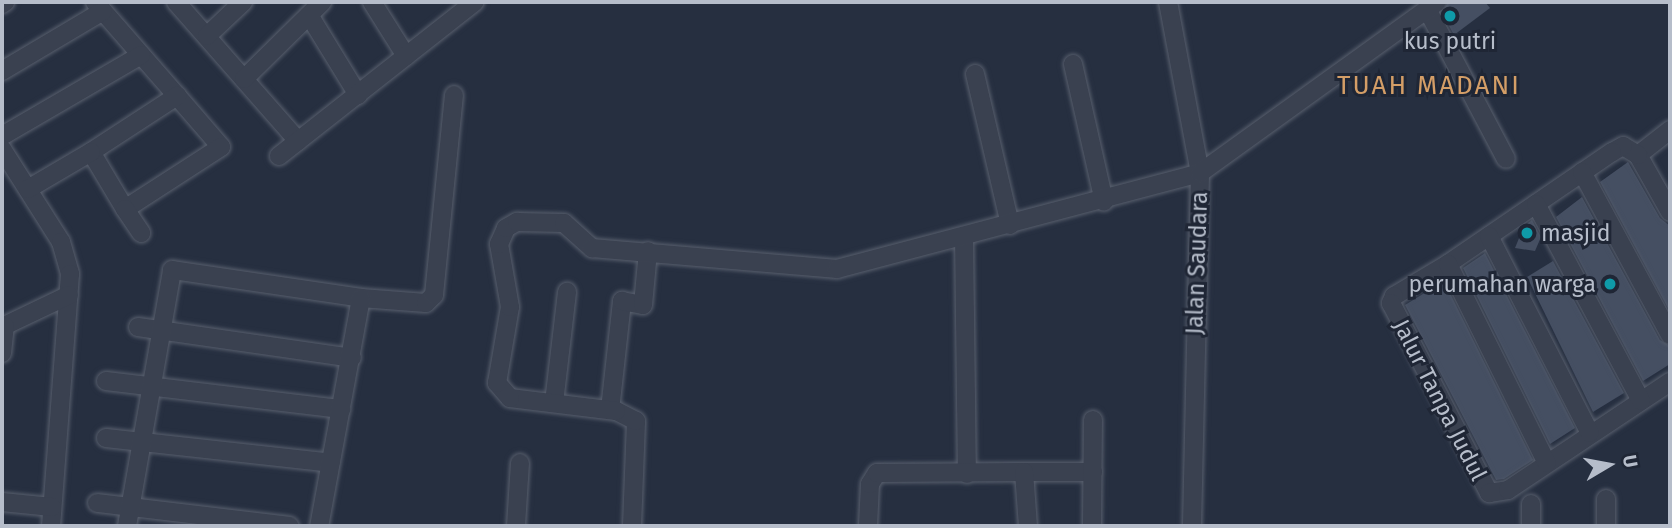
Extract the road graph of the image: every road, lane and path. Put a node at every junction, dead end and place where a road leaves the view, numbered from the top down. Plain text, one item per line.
1 (176, 2) edge
2 (243, 2) edge
3 (322, 2) edge
4 (372, 2) edge
5 (475, 2) edge
6 (1168, 2) edge
7 (99, 6) edge
8 (1432, 6) edge
9 (452, 9) edge
10 (309, 15) junction
11 (207, 36) junction
12 (141, 55) junction
13 (406, 56) junction
14 (1073, 64) dead end
15 (2, 71) edge
16 (975, 74) dead end
17 (244, 79) junction
18 (358, 94) junction
19 (454, 95) dead end
20 (177, 96) junction
21 (1670, 130) edge
22 (2, 136) edge
23 (298, 141) junction
24 (2, 149) edge
25 (91, 152) junction
26 (1638, 155) junction
27 (279, 156) dead end
28 (1506, 159) dead end
29 (1582, 172) junction
30 (1200, 173) junction
31 (28, 189) junction
32 (1104, 202) junction
33 (1536, 204) junction
34 (125, 209) junction
35 (1670, 212) edge
36 (1010, 225) junction
37 (141, 233) dead end
38 (964, 236) junction
39 (1489, 236) junction
40 (648, 251) junction
41 (1448, 264) junction
42 (568, 292) dead end
43 (69, 295) junction
44 (361, 298) junction
45 (3, 327) edge
46 (138, 327) dead end
47 (162, 329) junction
48 (1670, 335) edge
49 (2, 353) edge
50 (352, 358) junction
51 (106, 381) dead end
52 (1670, 382) edge
53 (150, 385) junction
54 (1641, 401) junction
55 (554, 403) junction
56 (341, 410) junction
57 (610, 410) junction
58 (1093, 420) dead end
59 (1590, 433) junction
60 (106, 438) dead end
61 (143, 442) junction
62 (331, 463) junction
63 (520, 463) dead end
64 (1547, 463) junction
65 (1024, 472) junction
66 (1093, 472) junction
67 (967, 474) junction
68 (1606, 499) dead end
69 (2, 502) edge
70 (97, 503) dead end
71 (1531, 504) dead end
72 (52, 507) junction
73 (131, 507) junction
74 (51, 526) edge
75 (127, 526) edge
76 (290, 526) edge
77 (319, 526) edge
78 (516, 526) edge
79 (632, 526) edge
80 (868, 526) edge
81 (1028, 526) edge
82 (1092, 526) edge
83 (1192, 526) edge
84 (1531, 526) edge
85 (1606, 526) edge

1 - 11 street
2 - 11 street
3 - 10 street
4 - 13 street
5 - 9 street
6 - 30 street, Jalan Saudara
7 - 12 street
7 - 15 street
8 - 28 street
8 - 30 street
9 - 13 street
10 - 17 street
10 - 18 street
11 - 17 street
12 - 20 street
12 - 22 street
13 - 18 street
14 - 32 street
16 - 36 street
17 - 23 street
18 - 23 street
19 - 44 street
20 - 25 street
20 - 34 street
21 - 26 street
23 - 27 street
24 - 31 street
25 - 31 street
25 - 34 street
26 - 29 street, Jalur Tanpa Judul
26 - 35 street
29 - 33 street, Jalur Tanpa Judul
29 - 48 street
30 - 32 street
30 - 83 street, Jalan Saudara
31 - 43 street
32 - 36 street
33 - 39 street, Jalur Tanpa Judul
33 - 54 street
34 - 37 street
36 - 38 street
38 - 40 street
38 - 67 street
39 - 41 street, Jalur Tanpa Judul
39 - 59 street
40 - 55 street
40 - 57 street
41 - 64 street
41 - 64 street, Jalur Tanpa Judul
42 - 55 street
43 - 45 street
43 - 72 street
44 - 47 street
44 - 50 street
45 - 49 street
46 - 47 street
47 - 50 street
47 - 53 street
50 - 56 street
51 - 53 street
52 - 54 street, Jalur Tanpa Judul
53 - 56 street
53 - 61 street
54 - 59 street, Jalur Tanpa Judul
55 - 57 street
56 - 62 street
57 - 79 street
58 - 66 street
59 - 64 street, Jalur Tanpa Judul
60 - 61 street
61 - 62 street
61 - 73 street
62 - 77 street
63 - 78 street
65 - 66 street
65 - 67 street
65 - 81 street
66 - 82 street
67 - 80 street
68 - 85 street
69 - 72 street
70 - 73 street
71 - 84 street
72 - 74 street
73 - 75 street
73 - 76 street

